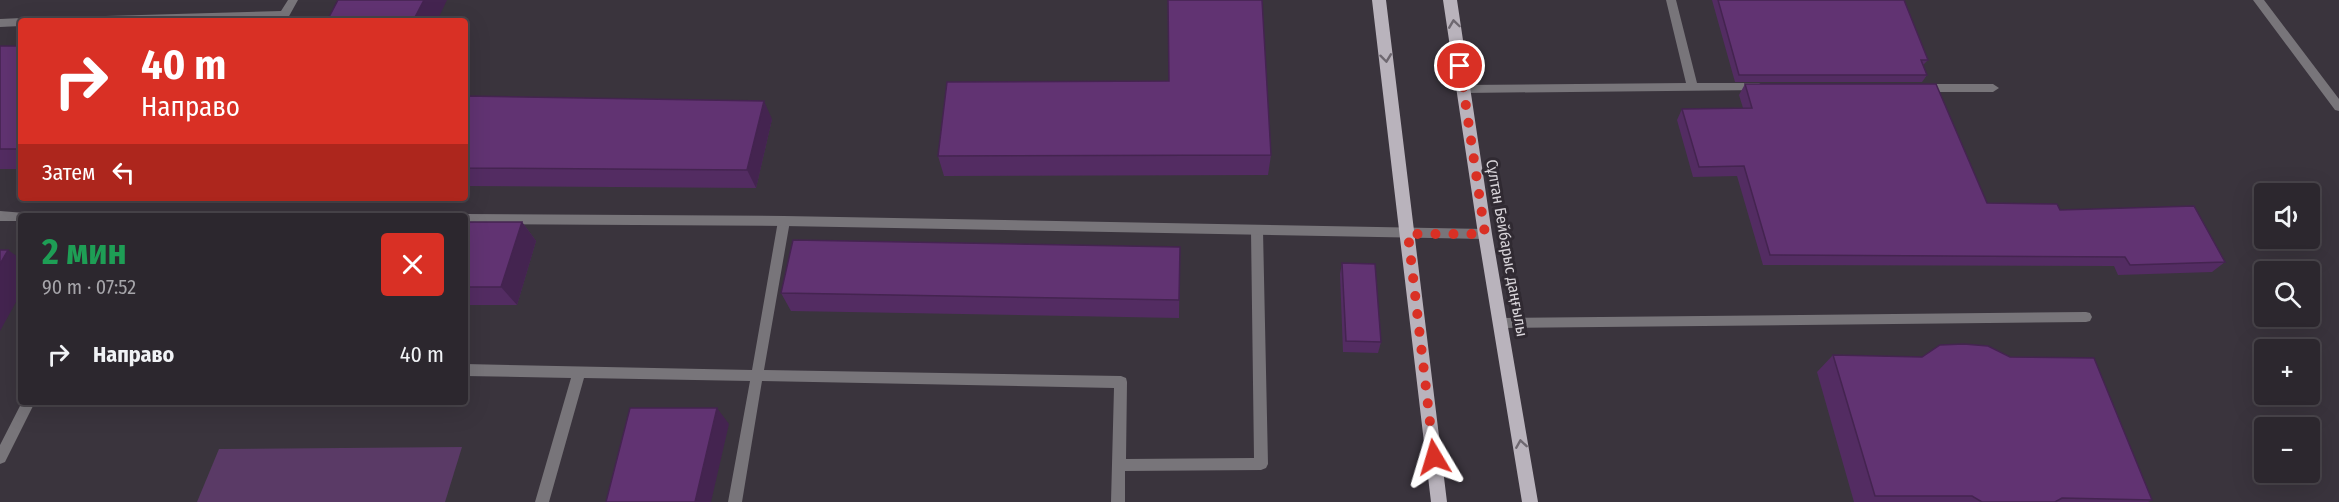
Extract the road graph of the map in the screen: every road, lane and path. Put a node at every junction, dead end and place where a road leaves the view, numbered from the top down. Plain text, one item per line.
1 (293, 0) edge
2 (1379, 0) edge
3 (1450, 0) edge
4 (1671, 0) edge
5 (2258, 0) edge
6 (177, 18) edge
7 (18, 22) edge
8 (0, 23) edge
9 (1692, 87) junction
10 (1773, 87) edge
11 (1912, 87) edge
12 (1993, 88) dead end
13 (1463, 89) junction
14 (2339, 107) edge
15 (0, 216) edge
16 (18, 216) edge
17 (468, 219) edge
18 (784, 221) junction
19 (1257, 231) junction
20 (1408, 234) junction
21 (1485, 234) junction
22 (2086, 317) dead end
23 (1502, 323) junction
24 (468, 370) edge
25 (579, 372) junction
26 (757, 375) junction
27 (27, 405) edge
28 (0, 458) edge
29 (1119, 465) junction
30 (542, 502) edge
31 (735, 502) edge
32 (1118, 502) edge
33 (1439, 502) edge
34 (1530, 502) edge

1 - 6 street
2 -> 20 main road
13 -> 3 main road, Сұлтан Бейбарыс даңғылы
4 - 9 street
5 - 14 street
7 - 8 street
9 - 10 street
9 - 13 street
11 - 12 street
13 - 21 main road, Сұлтан Бейбарыс даңғылы
15 - 16 street
17 - 18 street
18 - 19 street
18 - 26 street
19 - 20 street
19 - 29 street
20 - 21 street
20 - 33 main road
21 - 23 main road, Сұлтан Бейбарыс даңғылы
22 - 23 street
34 -> 23 main road, Сұлтан Бейбарыс даңғылы
24 - 25 street
25 - 26 street
25 - 30 street
26 - 29 street
26 - 31 street
27 - 28 street
29 - 32 street

